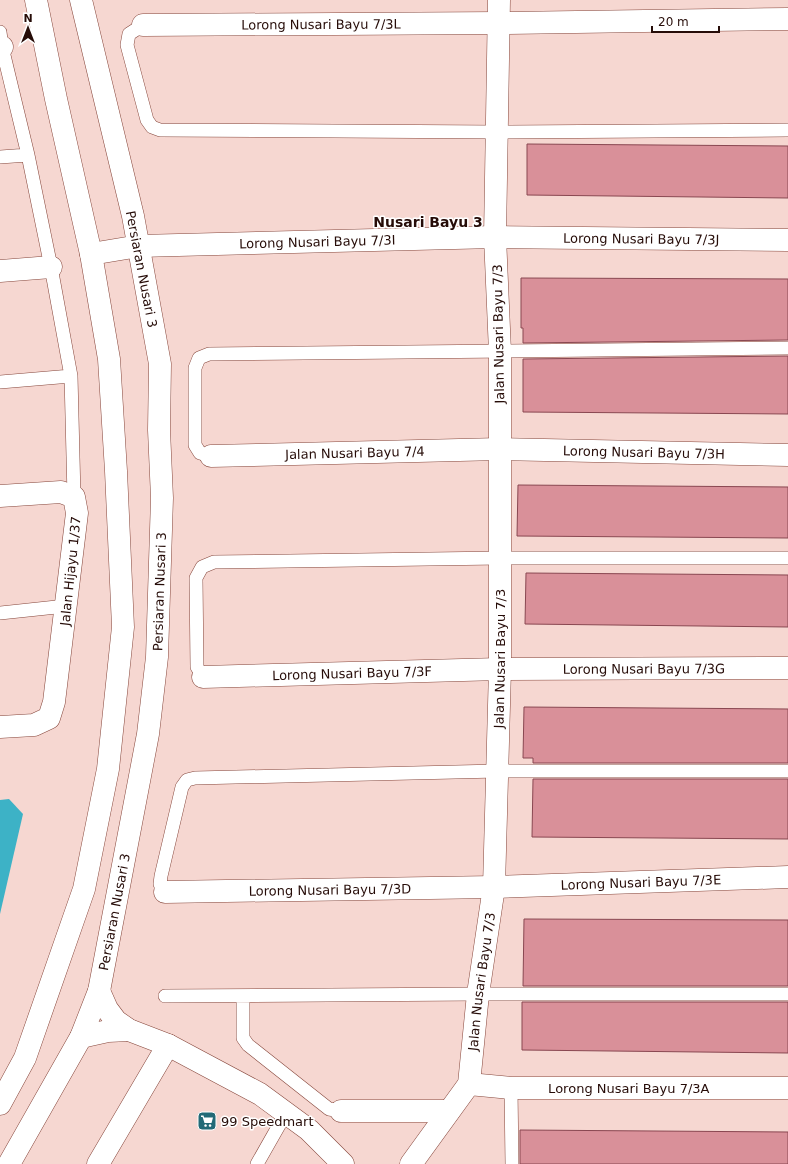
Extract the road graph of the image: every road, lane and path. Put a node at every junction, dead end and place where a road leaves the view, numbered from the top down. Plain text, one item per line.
1 (36, 0) edge
2 (81, 0) edge
3 (499, 0) edge
4 (788, 19) edge
5 (500, 23) junction
6 (143, 25) joint
7 (1, 42) edge
8 (788, 130) edge
9 (497, 132) junction
10 (28, 155) junction
11 (0, 157) edge
12 (495, 237) junction
13 (788, 240) edge
14 (139, 246) junction
15 (91, 254) junction
16 (51, 267) junction
17 (0, 271) edge
18 (788, 348) edge
19 (500, 352) junction
20 (71, 376) junction
21 (0, 382) edge
22 (500, 449) junction
23 (788, 455) edge
24 (211, 456) joint
25 (0, 496) edge
26 (74, 497) junction
27 (500, 558) junction
28 (788, 558) edge
29 (66, 606) junction
30 (0, 613) edge
31 (788, 668) edge
32 (500, 669) junction
33 (203, 676) joint
34 (0, 727) edge
35 (788, 770) edge
36 (498, 771) junction
37 (788, 877) edge
38 (494, 887) junction
39 (165, 892) joint
40 (99, 991) junction
41 (478, 994) junction
42 (788, 994) edge
43 (165, 996) dead end
44 (243, 996) junction
45 (129, 1030) junction
46 (80, 1037) junction
47 (168, 1045) junction
48 (469, 1084) junction
49 (512, 1088) junction
50 (788, 1088) edge
51 (0, 1104) edge
52 (341, 1111) joint
53 (449, 1111) junction
54 (286, 1113) junction
55 (9, 1164) edge
56 (98, 1164) edge
57 (257, 1164) edge
58 (343, 1164) edge
59 (411, 1164) edge
60 (512, 1164) edge

1 - 15 street
2 - 14 street, Persiaran Nusari 3
3 - 5 street, Jalan Nusari Bayu 7/3
4 - 5 street
5 - 6 street, Lorong Nusari Bayu 7/3L
5 - 9 street, Jalan Nusari Bayu 7/3
6 - 9 lane
7 - 10 lane
8 - 9 lane
9 - 12 street, Jalan Nusari Bayu 7/3
10 - 11 lane
10 - 16 lane
12 - 13 street, Lorong Nusari Bayu 7/3J
12 - 14 street, Lorong Nusari Bayu 7/3I
12 - 19 street, Jalan Nusari Bayu 7/3
14 - 15 street, Lorong Nusari Bayu 7/3I
14 - 40 street, Persiaran Nusari 3
15 - 51 street
16 - 17 street
16 - 20 lane
18 - 19 lane
19 - 22 street, Jalan Nusari Bayu 7/3
19 - 24 lane
20 - 21 lane
20 - 26 lane
22 - 23 street, Lorong Nusari Bayu 7/3H
22 - 24 street, Jalan Nusari Bayu 7/4
22 - 27 street, Jalan Nusari Bayu 7/3
25 - 26 street, Jalan Hijayu 1/37
26 - 29 street, Jalan Hijayu 1/37
27 - 28 lane
27 - 32 street, Jalan Nusari Bayu 7/3
27 - 33 lane
29 - 30 lane
29 - 34 street, Jalan Hijayu 1/37
31 - 32 street, Lorong Nusari Bayu 7/3G
32 - 33 street, Lorong Nusari Bayu 7/3F
32 - 36 street, Jalan Nusari Bayu 7/3
35 - 36 lane
36 - 38 street, Jalan Nusari Bayu 7/3
36 - 39 lane
37 - 38 street, Lorong Nusari Bayu 7/3E
38 - 39 street, Lorong Nusari Bayu 7/3D
38 - 41 street, Jalan Nusari Bayu 7/3
40 - 45 street
40 - 46 street, Persiaran Nusari 3
41 - 42 lane
41 - 44 lane
41 - 48 street, Jalan Nusari Bayu 7/3
43 - 44 lane
44 - 52 lane
45 - 46 street
45 - 47 street
46 - 55 street, Persiaran Nusari 3
47 - 54 street
47 - 56 street
48 - 49 street, Lorong Nusari Bayu 7/3A
48 - 53 street
49 - 50 street, Lorong Nusari Bayu 7/3A
49 - 60 lane
52 - 53 street
53 - 59 street
54 - 57 lane
54 - 58 street

